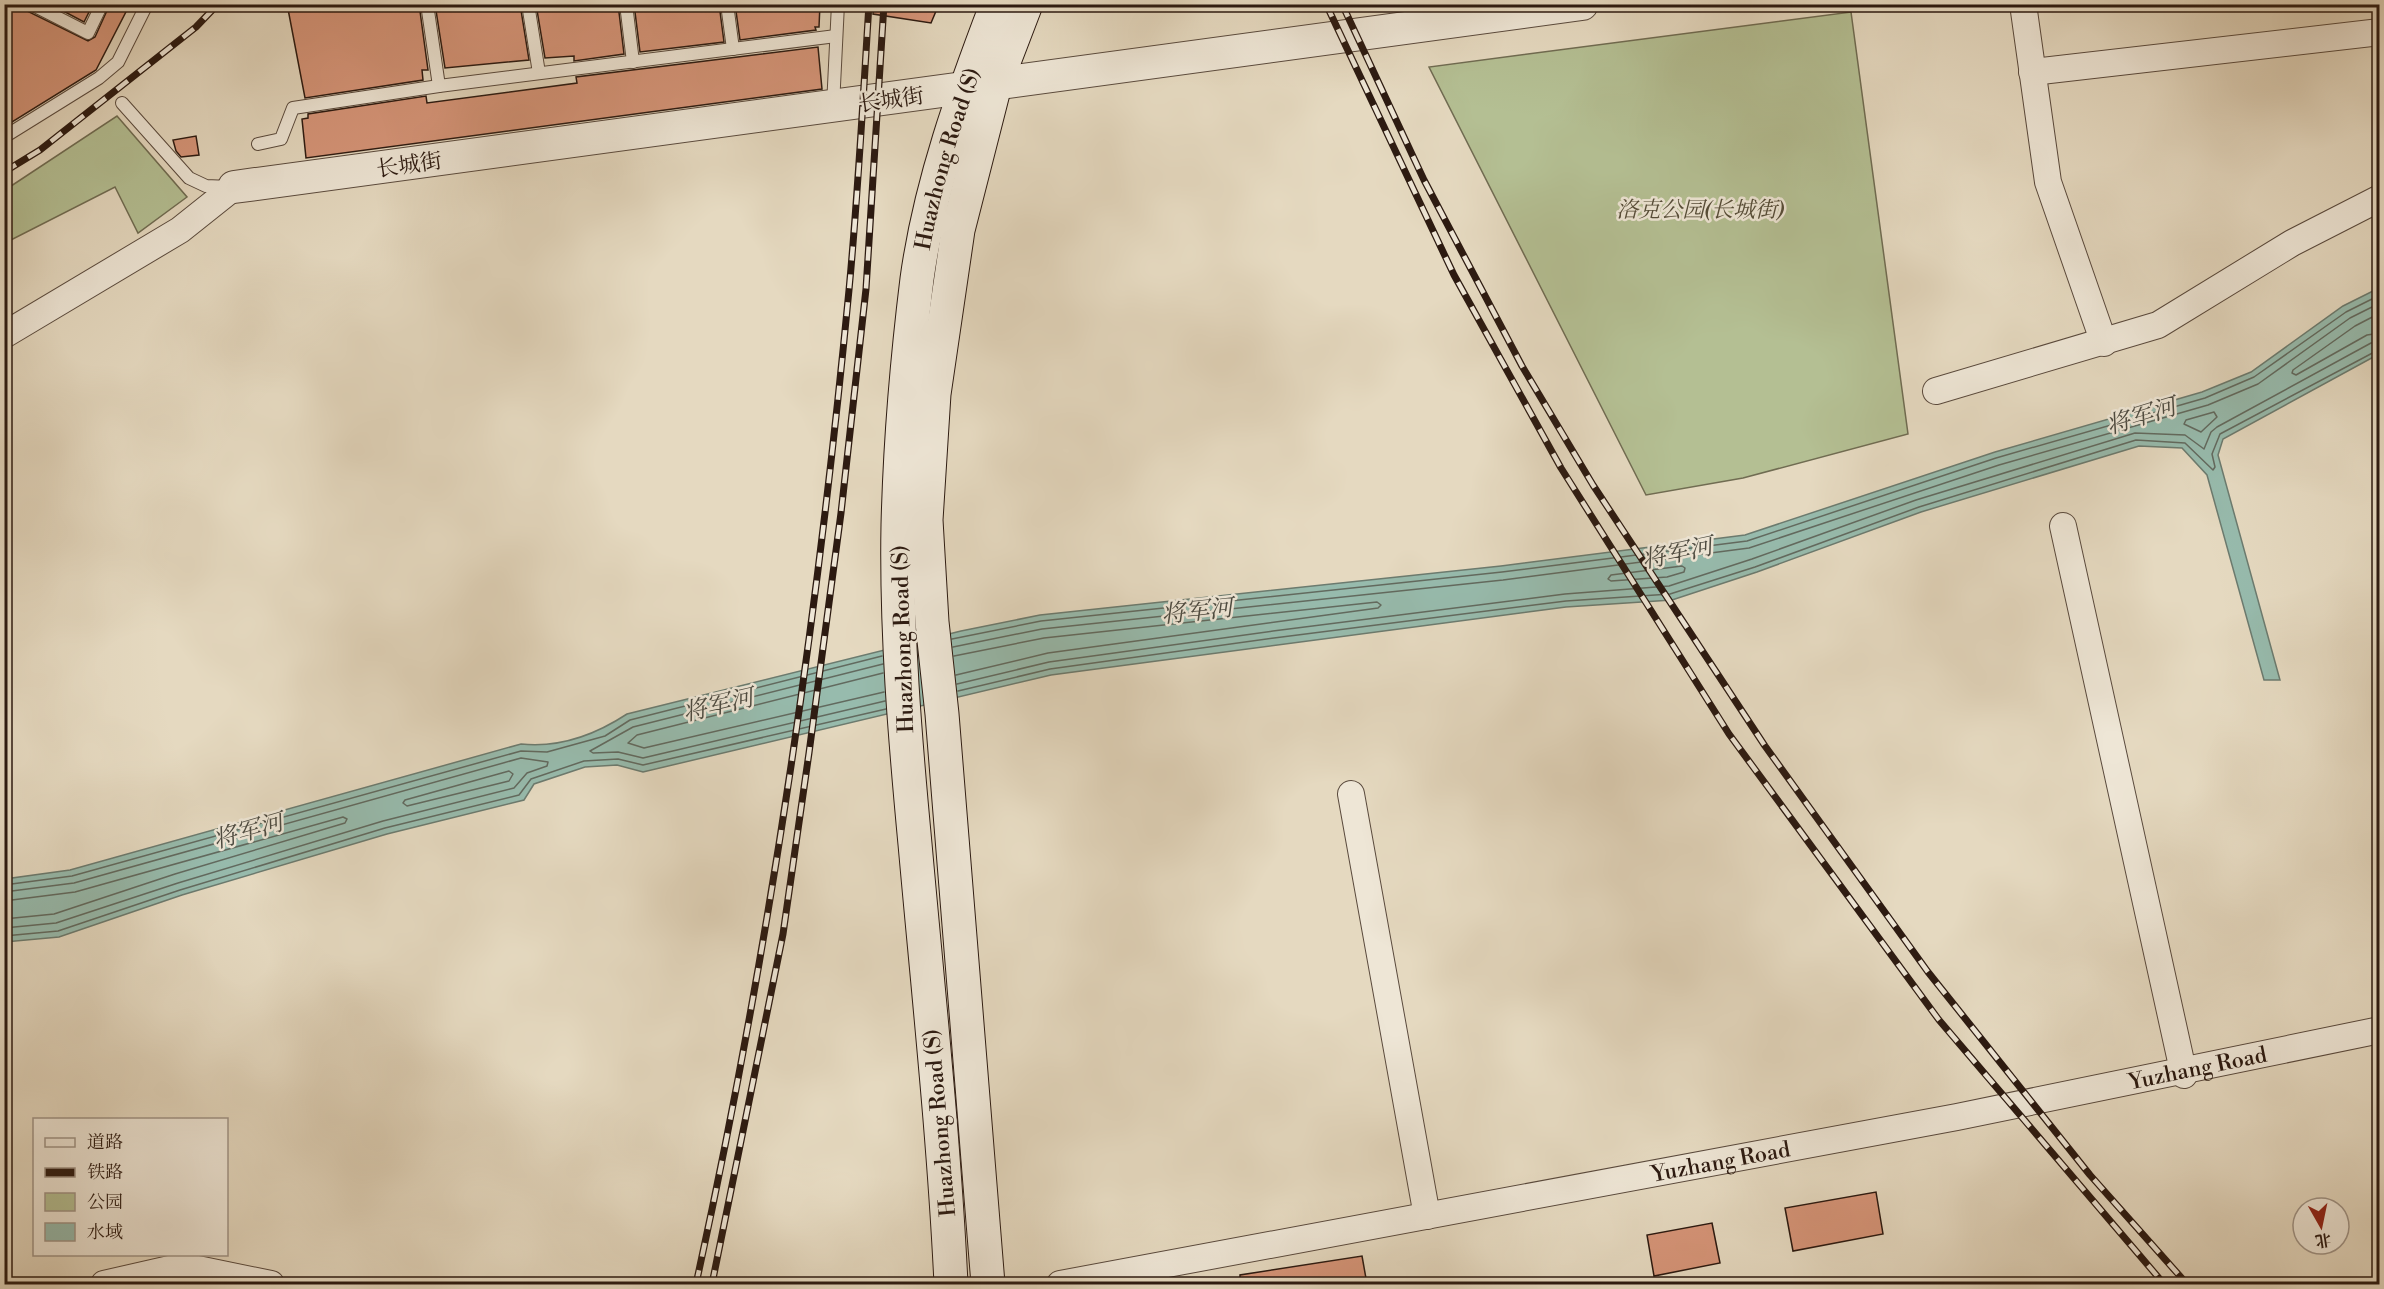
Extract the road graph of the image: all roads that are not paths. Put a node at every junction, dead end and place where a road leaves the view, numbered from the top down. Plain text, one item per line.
1 (31, 4) edge
2 (102, 4) edge
3 (147, 4) edge
4 (428, 4) edge
5 (528, 4) edge
6 (626, 4) edge
7 (728, 4) edge
8 (838, 4) edge
9 (997, 4) edge
10 (1026, 4) edge
11 (1582, 4) edge
12 (2023, 4) edge
13 (2379, 32) edge
14 (836, 36) junction
15 (733, 49) junction
16 (633, 62) junction
17 (2032, 72) junction
18 (539, 74) junction
19 (439, 86) junction
20 (980, 87) junction
21 (122, 104) dead end
22 (833, 107) junction
23 (4, 137) edge
24 (258, 144) dead end
25 (234, 187) junction
26 (2379, 198) edge
27 (4, 335) edge
28 (2104, 343) junction
29 (1936, 391) dead end
30 (2063, 526) dead end
31 (916, 621) junction
32 (1351, 794) dead end
33 (2379, 1030) edge
34 (2183, 1073) junction
35 (1427, 1216) junction
36 (104, 1284) edge
37 (271, 1284) edge
38 (951, 1284) edge
39 (988, 1284) edge
40 (1060, 1284) edge

1 - 2 lane
3 - 23 lane
4 - 19 lane
5 - 18 lane
6 - 16 lane
7 - 15 lane
8 - 14 lane
9 - 20 main road, Huazhong Road (S)
10 - 20 main road, Huazhong Road (S)
11 - 20 street, 长城街
12 - 17 street
13 - 17 street
14 - 15 lane
14 - 22 lane
15 - 16 lane
16 - 18 lane
17 - 28 street
18 - 19 lane
19 - 24 lane
20 - 22 street, 长城街
20 - 31 main road, Huazhong Road (S)
21 - 25 lane
22 - 25 street, 长城街
25 - 27 street
26 - 28 street
28 - 29 street
30 - 34 street
31 - 38 main road, Huazhong Road (S)
31 - 39 main road, Huazhong Road (S)
32 - 35 street
33 - 34 street, Yuzhang Road
34 - 35 street, Yuzhang Road
35 - 40 street, Yuzhang Road
36 - 37 street

